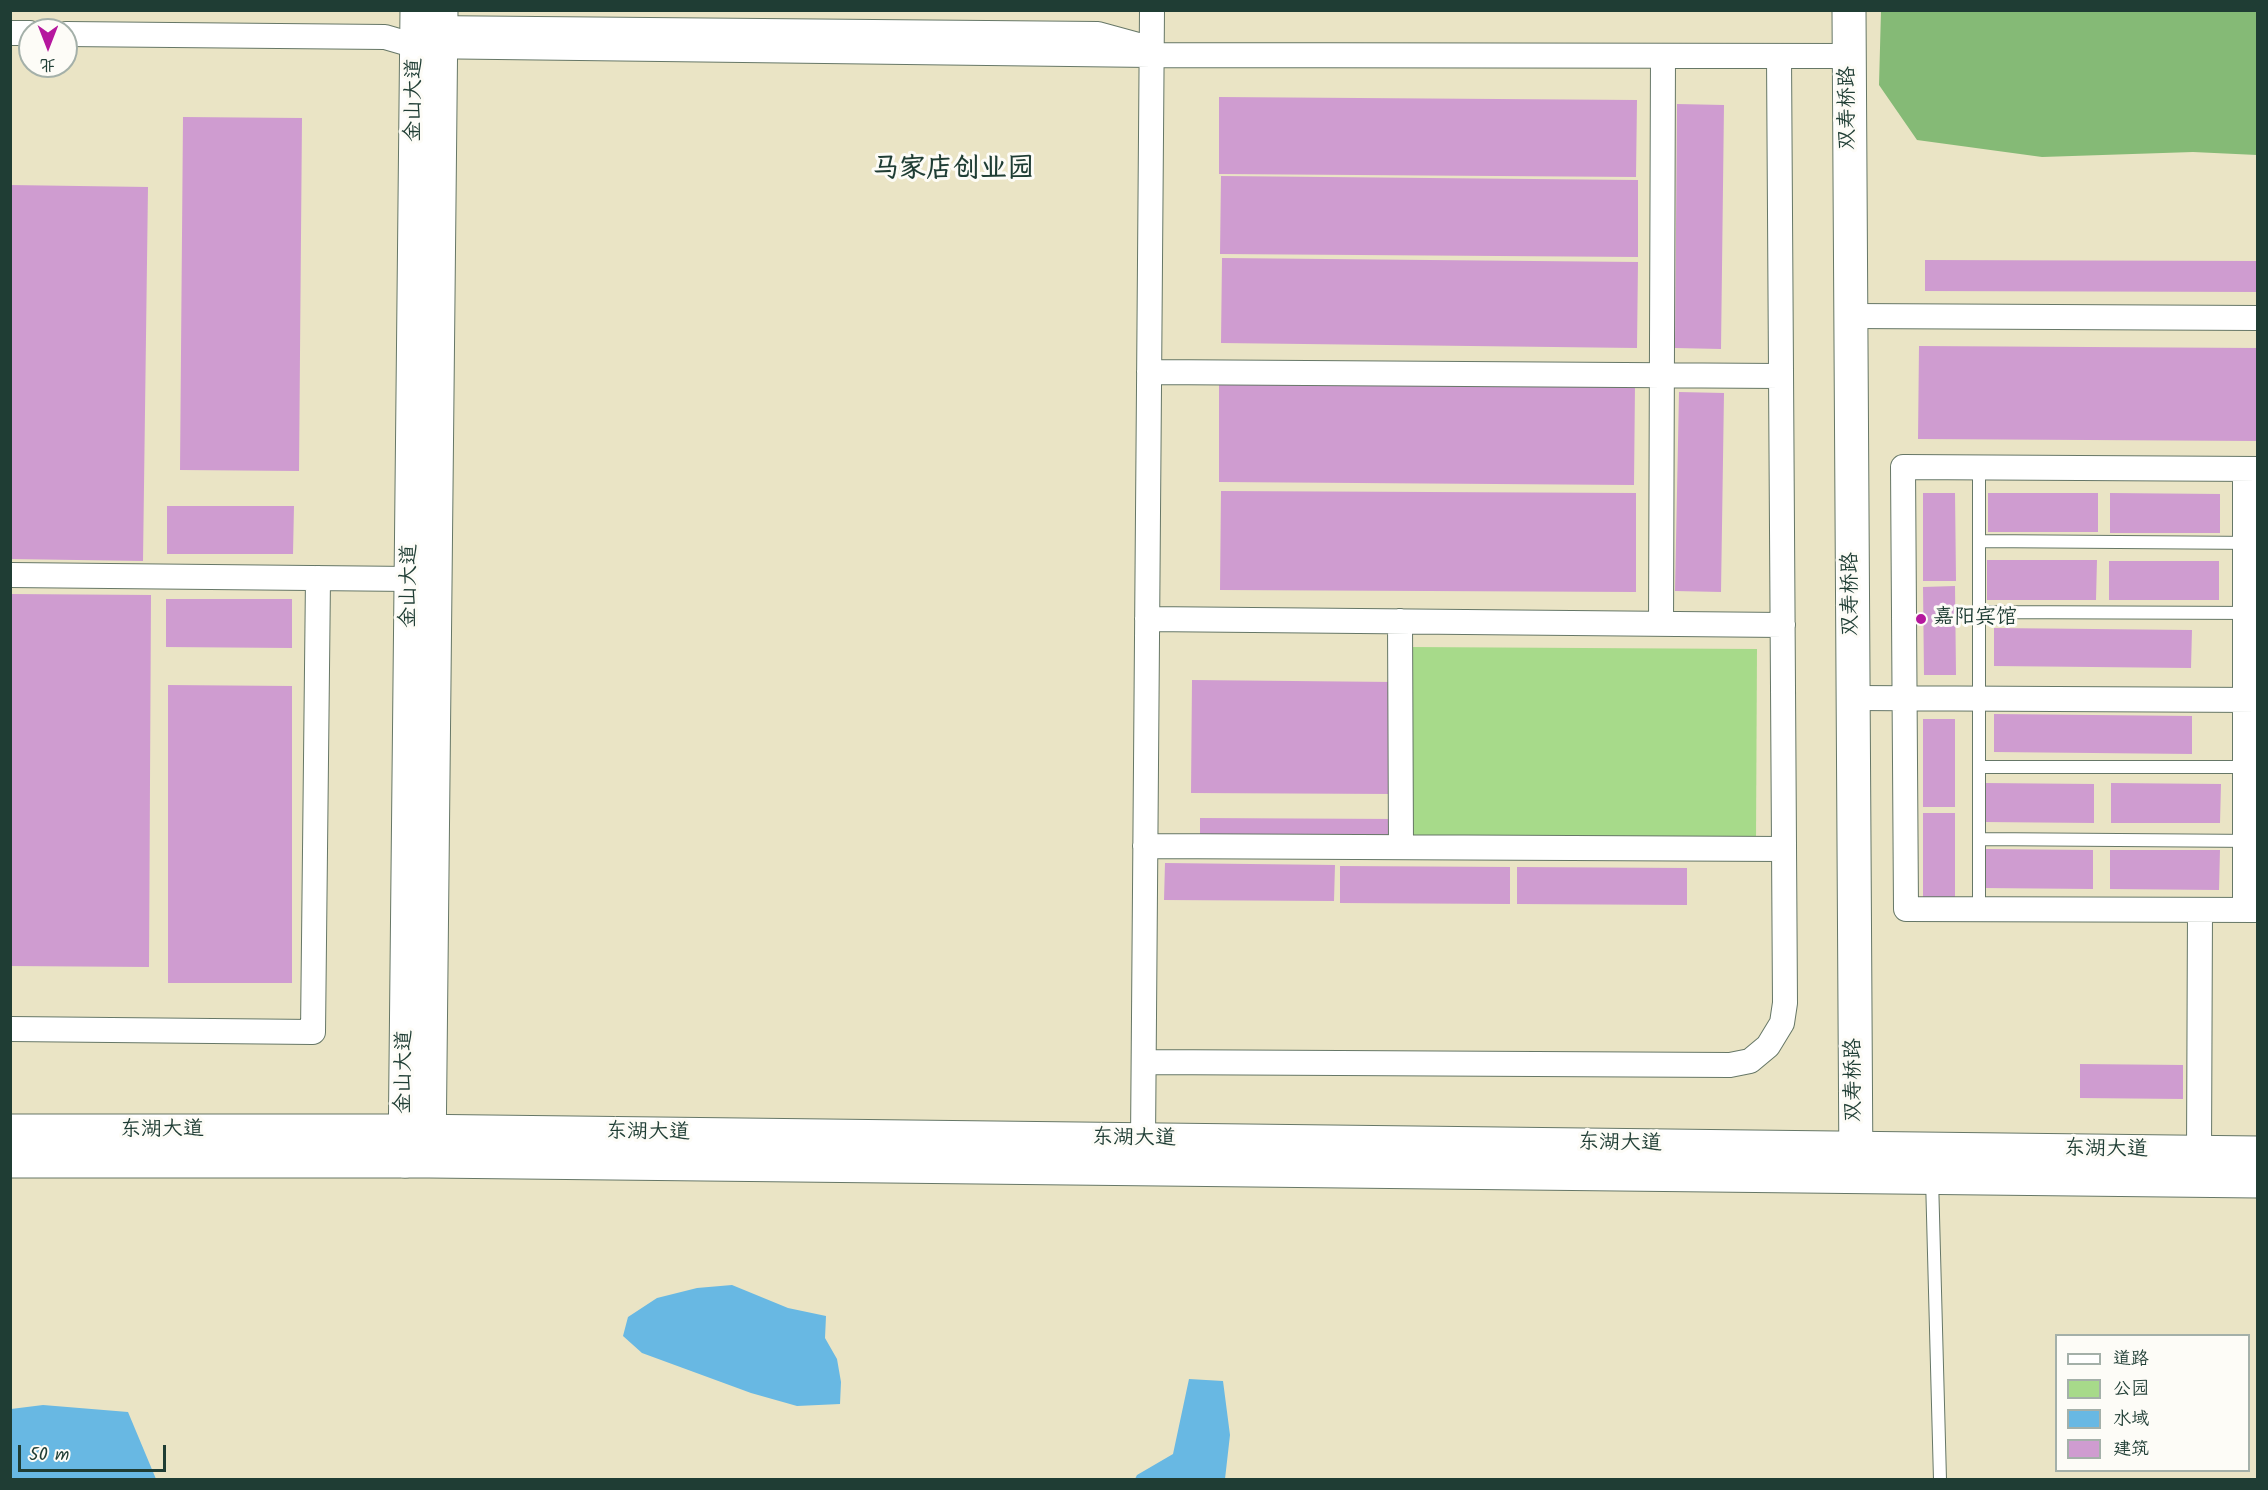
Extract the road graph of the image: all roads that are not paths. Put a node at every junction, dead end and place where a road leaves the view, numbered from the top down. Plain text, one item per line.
1 (1152, 10) edge
2 (1849, 10) edge
3 (429, 28) edge
4 (523, 29) edge
5 (78, 34) edge
6 (1151, 52) junction
7 (1663, 56) junction
8 (1779, 56) junction
9 (1849, 56) junction
10 (1851, 316) junction
11 (2258, 318) edge
12 (1149, 372) junction
13 (1662, 375) junction
14 (1781, 376) junction
15 (1979, 468) junction
16 (2251, 469) edge
17 (1979, 541) junction
18 (2251, 543) edge
19 (10, 575) edge
20 (318, 578) junction
21 (411, 579) junction
22 (1979, 612) junction
23 (2251, 613) edge
24 (1147, 619) junction
25 (1400, 621) junction
26 (1661, 624) junction
27 (1783, 625) junction
28 (1853, 698) junction
29 (1905, 698) junction
30 (1979, 698) junction
31 (2251, 700) edge
32 (1979, 767) junction
33 (2251, 767) edge
34 (1979, 839) junction
35 (2251, 841) edge
36 (1145, 846) junction
37 (1401, 847) junction
38 (1784, 849) junction
39 (1979, 909) junction
40 (2200, 910) junction
41 (2251, 910) edge
42 (10, 1029) edge
43 (1144, 1062) junction
44 (10, 1131) edge
45 (1143, 1140) junction
46 (417, 1146) junction
47 (2199, 1153) junction
48 (2258, 1153) edge
49 (10, 1161) edge
50 (1856, 1162) junction
51 (1932, 1178) junction
52 (2258, 1180) edge
53 (1940, 1479) edge

1 - 6 street
2 - 9 main road, 双寿桥路
3 - 4 street
3 - 5 street
3 - 21 main road, 金山大道
3 - 46 main road, 金山大道
4 - 6 street
6 - 7 street
6 - 12 street
7 - 8 street
7 - 13 street
8 - 9 street
8 - 14 street
9 - 10 main road, 双寿桥路
10 - 11 street
10 - 28 main road, 双寿桥路
12 - 13 street
12 - 24 street
13 - 14 street
13 - 26 street
14 - 27 street
15 - 16 street
15 - 17 lane
15 - 29 street
16 - 18 street
17 - 18 lane
17 - 22 lane
18 - 23 street
19 - 20 street
20 - 21 street
20 - 42 street
21 - 46 main road, 金山大道
22 - 23 lane
22 - 30 lane
23 - 31 street
24 - 25 street
24 - 36 street
25 - 26 street
25 - 37 street
26 - 27 street
27 - 38 street
28 - 29 street
28 - 50 main road, 双寿桥路
29 - 30 street
29 - 39 street
30 - 31 street
30 - 32 lane
31 - 33 street
32 - 33 lane
32 - 34 lane
33 - 35 street
34 - 35 lane
34 - 39 lane
35 - 41 street
36 - 37 street
36 - 43 street
37 - 38 street
38 - 43 street
39 - 40 street
40 - 41 street
40 - 47 street
43 - 45 street
44 - 46 main road, 东湖大道
45 - 46 main road, 东湖大道
45 - 50 main road, 东湖大道
46 - 49 main road, 东湖大道
46 - 50 main road, 东湖大道
47 - 48 main road, 东湖大道
47 - 50 main road, 东湖大道
50 - 51 main road, 东湖大道
51 - 52 main road, 东湖大道
51 - 53 lane

